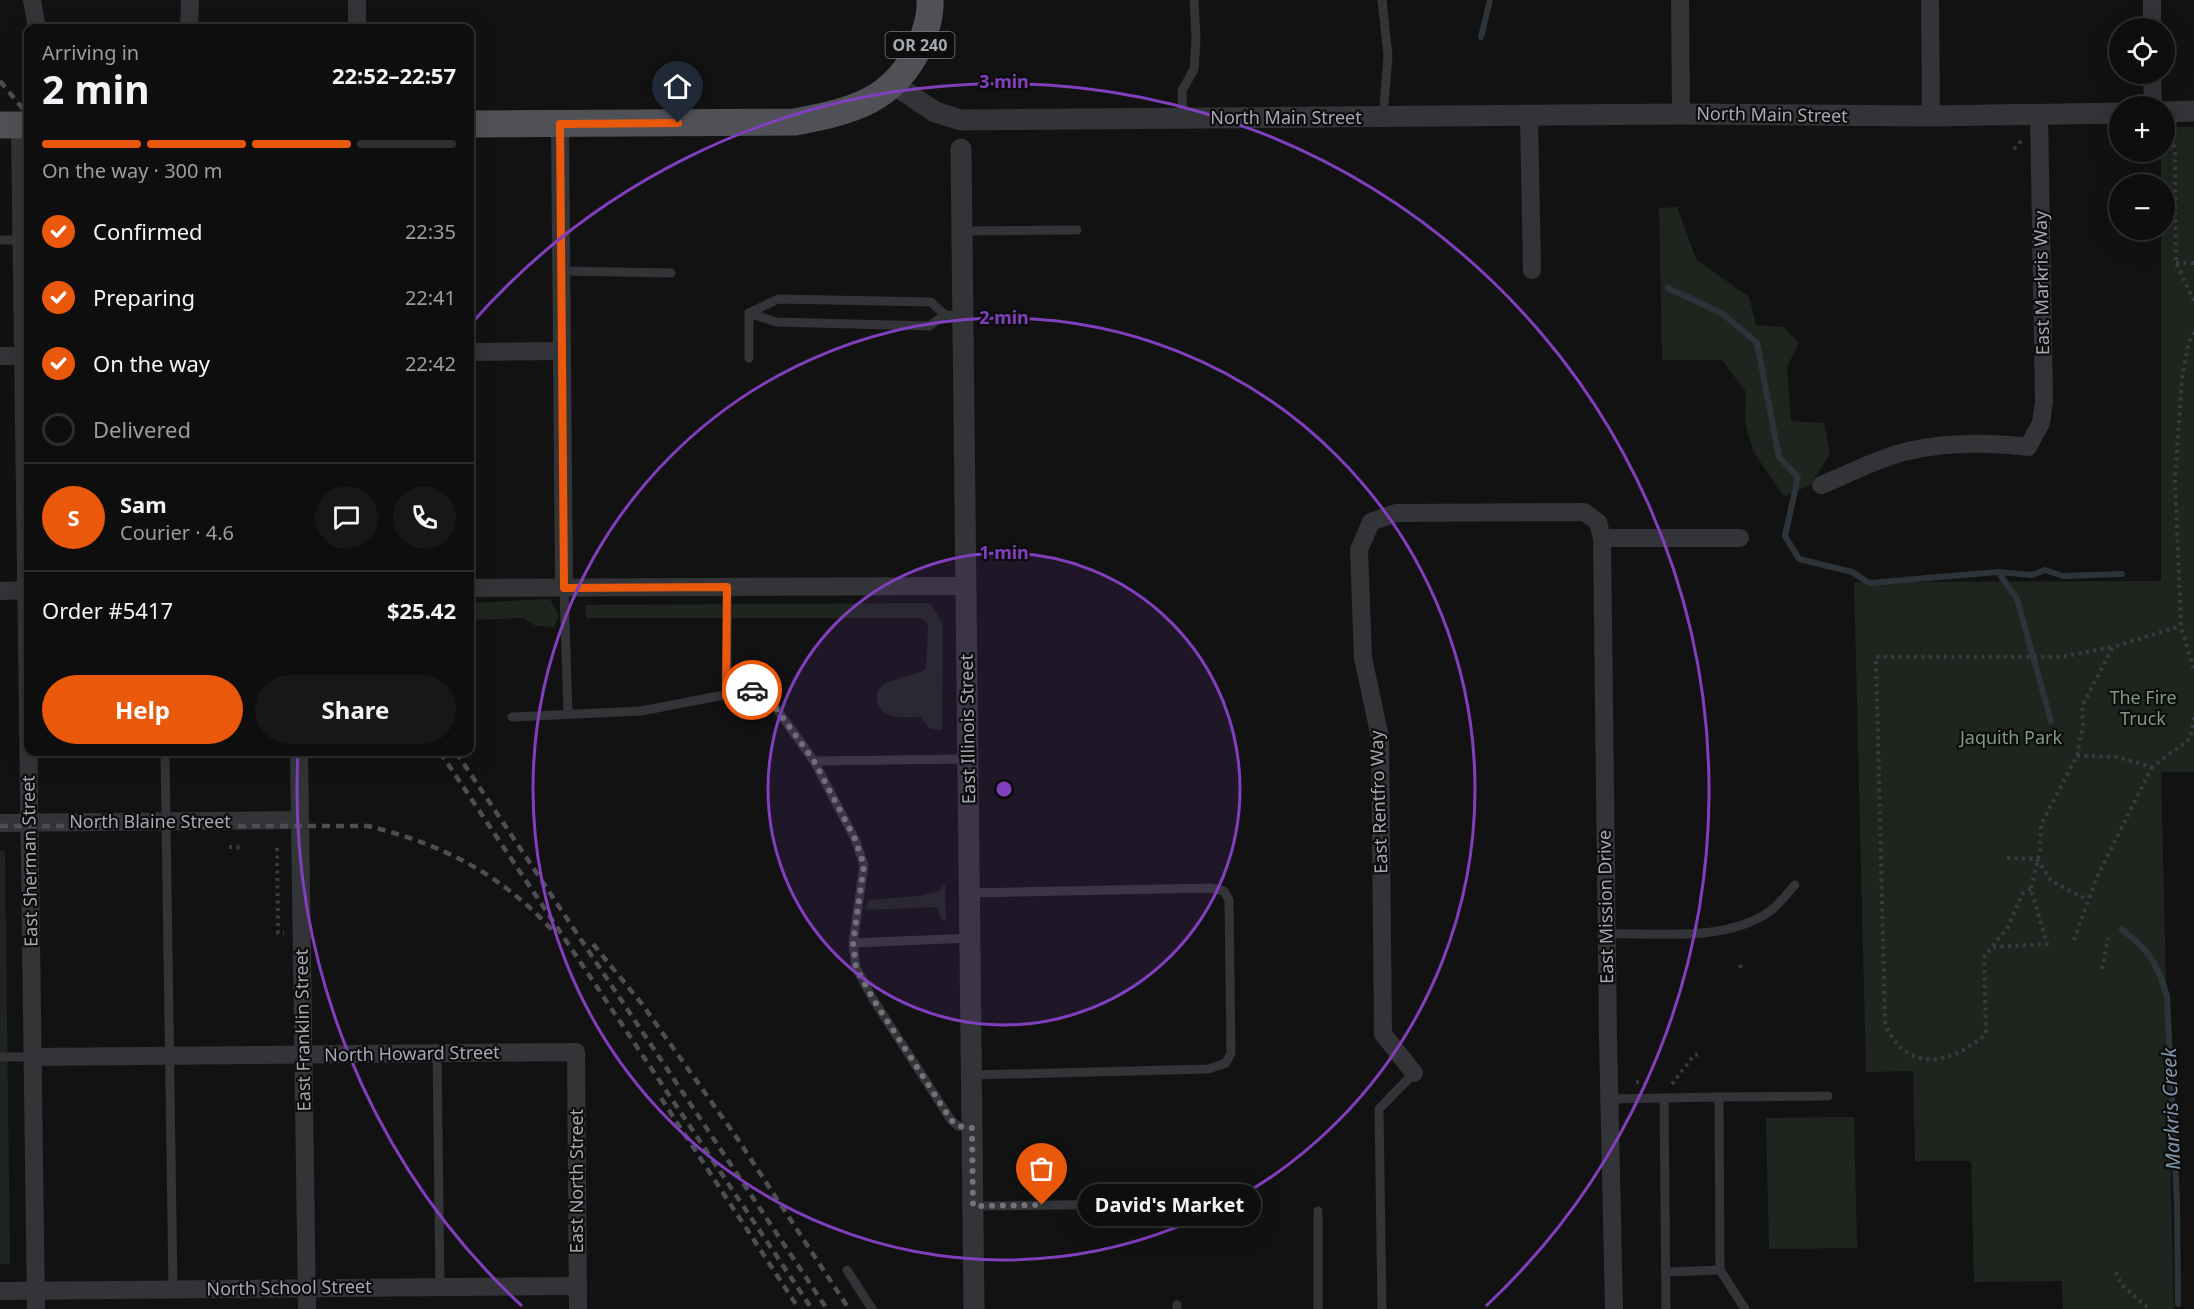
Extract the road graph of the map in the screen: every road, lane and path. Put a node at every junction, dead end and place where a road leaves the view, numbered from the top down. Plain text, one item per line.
1 (32, 0) edge
2 (190, 0) edge
3 (357, 0) edge
4 (930, 0) edge
5 (1194, 0) edge
6 (1382, 0) edge
7 (1680, 0) edge
8 (1930, 0) edge
9 (2152, 0) edge
10 (2152, 18) edge
11 (36, 24) edge
12 (189, 24) edge
13 (357, 24) edge
14 (895, 85) junction
15 (2194, 111) edge
16 (2109, 113) edge
17 (1680, 114) junction
18 (2039, 114) junction
19 (1529, 116) junction
20 (1931, 116) junction
21 (1383, 117) junction
22 (2175, 117) edge
23 (1184, 119) junction
24 (474, 123) edge
25 (560, 124) junction
26 (16, 125) edge
27 (2022, 141) dead end
28 (961, 149) dead end
29 (2014, 149) dead end
30 (2175, 151) edge
31 (1077, 230) dead end
32 (962, 231) junction
33 (0, 240) edge
34 (21, 240) junction
35 (2176, 263) junction
36 (2194, 263) edge
37 (1532, 270) dead end
38 (562, 272) junction
39 (671, 273) dead end
40 (2194, 302) edge
41 (749, 314) junction
42 (954, 316) junction
43 (2194, 332) edge
44 (562, 351) junction
45 (474, 352) edge
46 (0, 356) edge
47 (23, 356) junction
48 (749, 358) dead end
49 (24, 415) edge
50 (1821, 485) dead end
51 (1740, 537) dead end
52 (1602, 538) junction
53 (966, 586) junction
54 (727, 587) junction
55 (474, 588) edge
56 (564, 588) junction
57 (0, 591) edge
58 (24, 591) edge
59 (2181, 626) junction
60 (2113, 647) junction
61 (2194, 670) edge
62 (726, 696) junction
63 (568, 714) junction
64 (512, 717) dead end
65 (2194, 717) edge
66 (2192, 738) edge
67 (28, 756) edge
68 (165, 756) edge
69 (299, 756) edge
70 (2077, 756) junction
71 (968, 759) junction
72 (814, 761) junction
73 (2152, 767) junction
74 (300, 820) junction
75 (166, 822) junction
76 (0, 823) edge
77 (29, 823) junction
78 (229, 847) dead end
79 (242, 848) dead end
80 (278, 848) dead end
81 (2007, 858) dead end
82 (2037, 859) junction
83 (1795, 885) dead end
84 (2031, 889) junction
85 (969, 893) junction
86 (2088, 900) junction
87 (278, 933) dead end
88 (1606, 934) junction
89 (970, 938) junction
90 (2108, 938) dead end
91 (2074, 940) dead end
92 (853, 943) junction
93 (1992, 947) junction
94 (1740, 965) dead end
95 (2102, 969) dead end
96 (1742, 972) dead end
97 (576, 1052) joint
98 (436, 1053) junction
99 (303, 1054) junction
100 (1702, 1054) dead end
101 (170, 1056) junction
102 (0, 1057) edge
103 (32, 1057) junction
104 (1413, 1073) joint
105 (972, 1075) junction
106 (1636, 1082) dead end
107 (1654, 1083) dead end
108 (1663, 1083) dead end
109 (1828, 1096) dead end
110 (1719, 1097) junction
111 (1664, 1098) junction
112 (1609, 1099) junction
113 (972, 1128) junction
114 (1157, 1204) dead end
115 (973, 1206) junction
116 (1318, 1211) dead end
117 (1720, 1269) junction
118 (847, 1270) dead end
119 (1666, 1272) junction
120 (2116, 1272) dead end
121 (578, 1286) junction
122 (440, 1287) junction
123 (306, 1288) junction
124 (173, 1289) junction
125 (36, 1290) junction
126 (0, 1291) edge
127 (36, 1309) edge
128 (307, 1309) edge
129 (578, 1309) edge
130 (872, 1309) edge
131 (975, 1309) edge
132 (1318, 1309) edge
133 (1382, 1309) edge
134 (1614, 1309) edge
135 (1666, 1309) edge
136 (1745, 1309) edge
137 (2149, 1309) edge

1 - 11 street
2 - 12 street
3 - 13 street
4 - 14 main road, OR 240
5 - 23 lane
6 - 21 lane
7 - 17 street
8 - 20 street
9 - 10 street
14 - 23 street, North Main Street
14 - 25 main road, OR 240
15 - 22 street
16 - 18 street, North Main Street
17 - 19 street, North Main Street
17 - 20 street, North Main Street
18 - 20 street, North Main Street
18 - 50 street, East Markris Way
19 - 21 street, North Main Street
19 - 37 street
21 - 23 street, North Main Street
24 - 25 main road, OR 240
25 - 38 street
26 - 34 street, East Sherman Street
27 - 29 path
28 - 32 street, East Illinois Street
30 - 35 path
31 - 32 lane
32 - 42 street, East Illinois Street
33 - 34 lane
34 - 47 street, East Sherman Street
35 - 36 path
35 - 40 path
38 - 39 lane
38 - 44 street
41 - 42 lane
41 - 42 lane
41 - 48 lane
42 - 53 street, East Illinois Street
43 - 59 path
44 - 45 street
44 - 56 street
46 - 47 street
47 - 49 street, East Sherman Street
51 - 52 street
52 - 88 street, East Mission Drive
52 - 104 street, East Rentfro Way
53 - 54 street
53 - 71 street, East Illinois Street
54 - 56 street
54 - 62 lane
55 - 56 street
56 - 63 lane
57 - 58 street
59 - 60 path
59 - 61 path
60 - 70 path
60 - 93 path
62 - 63 lane
62 - 72 lane
63 - 64 lane
65 - 66 path
66 - 73 path
67 - 77 street, East Sherman Street
68 - 75 lane
69 - 74 street, East Franklin Street
70 - 73 path
70 - 82 path
71 - 72 lane
71 - 85 street, East Illinois Street
72 - 92 lane
73 - 86 path
74 - 75 street, North Blaine Street
74 - 99 street, East Franklin Street
75 - 77 street, North Blaine Street
75 - 101 lane
76 - 77 street, North Blaine Street
77 - 103 street, East Sherman Street
78 - 79 path
80 - 87 path
81 - 82 path
82 - 84 path
82 - 86 path
83 - 88 lane
84 - 93 path
84 - 93 path
85 - 89 street, East Illinois Street
85 - 105 lane
86 - 91 path
88 - 112 street, East Mission Drive
89 - 92 lane
89 - 105 street, East Illinois Street
90 - 95 path
92 - 113 lane
94 - 96 path
97 - 98 street, North Howard Street
97 - 121 street, East North Street
98 - 99 street, North Howard Street
98 - 122 lane
99 - 101 street, North Howard Street
99 - 123 street, East Franklin Street
100 - 108 path
101 - 103 street, North Howard Street
101 - 124 lane
102 - 103 lane
103 - 125 street, East Sherman Street
104 - 133 lane
105 - 113 street, East Illinois Street
106 - 107 path
109 - 110 lane
110 - 111 lane
110 - 117 lane
111 - 112 lane
111 - 119 lane
112 - 134 street, East Mission Drive
113 - 115 street, East Illinois Street
114 - 115 lane
115 - 131 street, East Illinois Street
116 - 132 lane
117 - 119 lane
117 - 136 lane
118 - 130 lane
119 - 135 lane
120 - 137 path
121 - 122 street, North School Street
121 - 129 street, East North Street
122 - 123 street, North School Street
123 - 124 street, North School Street
123 - 128 street, East Franklin Street
124 - 125 street, North School Street
125 - 126 street, North School Street
125 - 127 street, East Sherman Street

